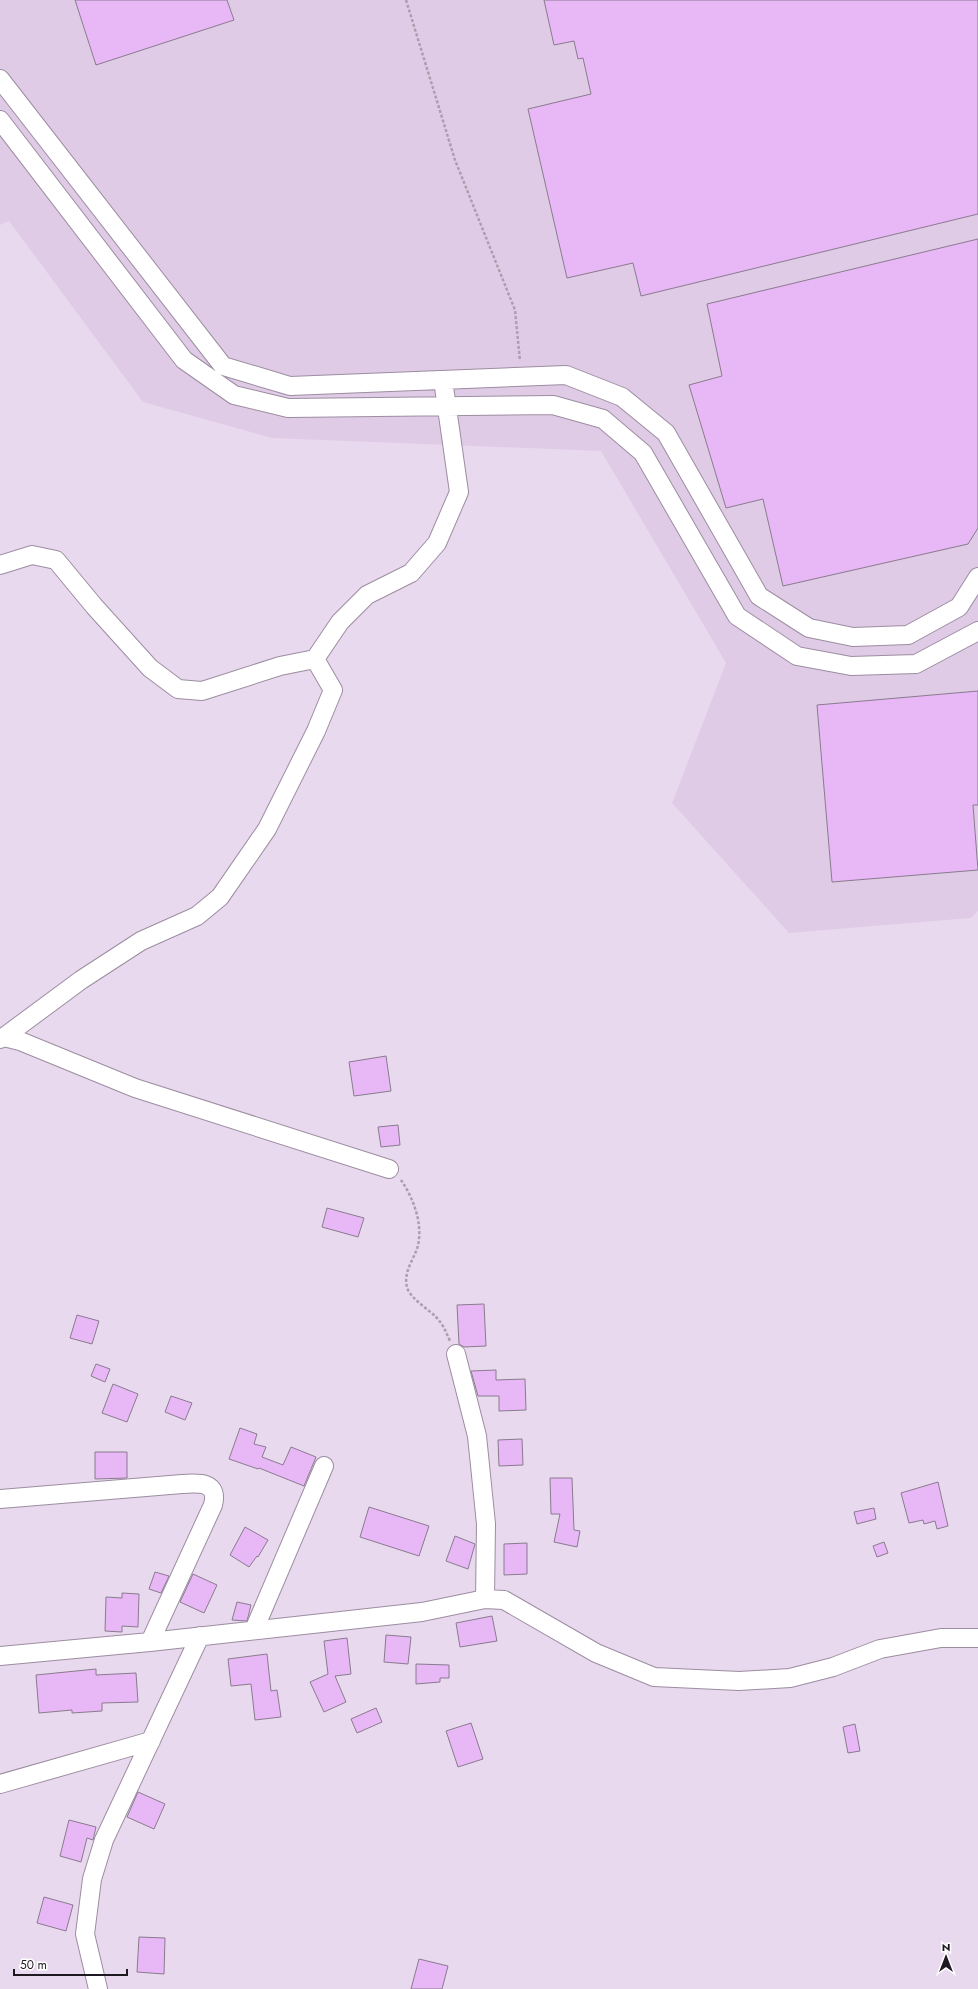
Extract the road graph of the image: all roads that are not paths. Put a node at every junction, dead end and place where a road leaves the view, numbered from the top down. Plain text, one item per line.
1 (0, 79) edge
2 (0, 120) edge
3 (443, 380) junction
4 (447, 406) junction
5 (0, 566) edge
6 (978, 577) edge
7 (978, 631) edge
8 (315, 659) junction
9 (2, 1038) edge
10 (389, 1169) road end
11 (456, 1354) road end
12 (324, 1466) dead end
13 (0, 1499) edge
14 (485, 1599) junction
15 (254, 1630) junction
16 (200, 1636) junction
17 (978, 1638) edge
18 (150, 1642) junction
19 (0, 1656) edge
20 (151, 1741) junction
21 (0, 1784) edge
22 (98, 1989) edge

1 - 3 street
2 - 4 street
3 - 4 street
3 - 6 street
4 - 7 street
4 - 8 street
5 - 8 street
8 - 9 street
9 - 10 street
11 - 14 street
12 - 15 street
13 - 18 street
14 - 15 street
14 - 17 street
15 - 16 street
16 - 18 street
16 - 20 street
18 - 19 street
20 - 21 street
20 - 22 street

